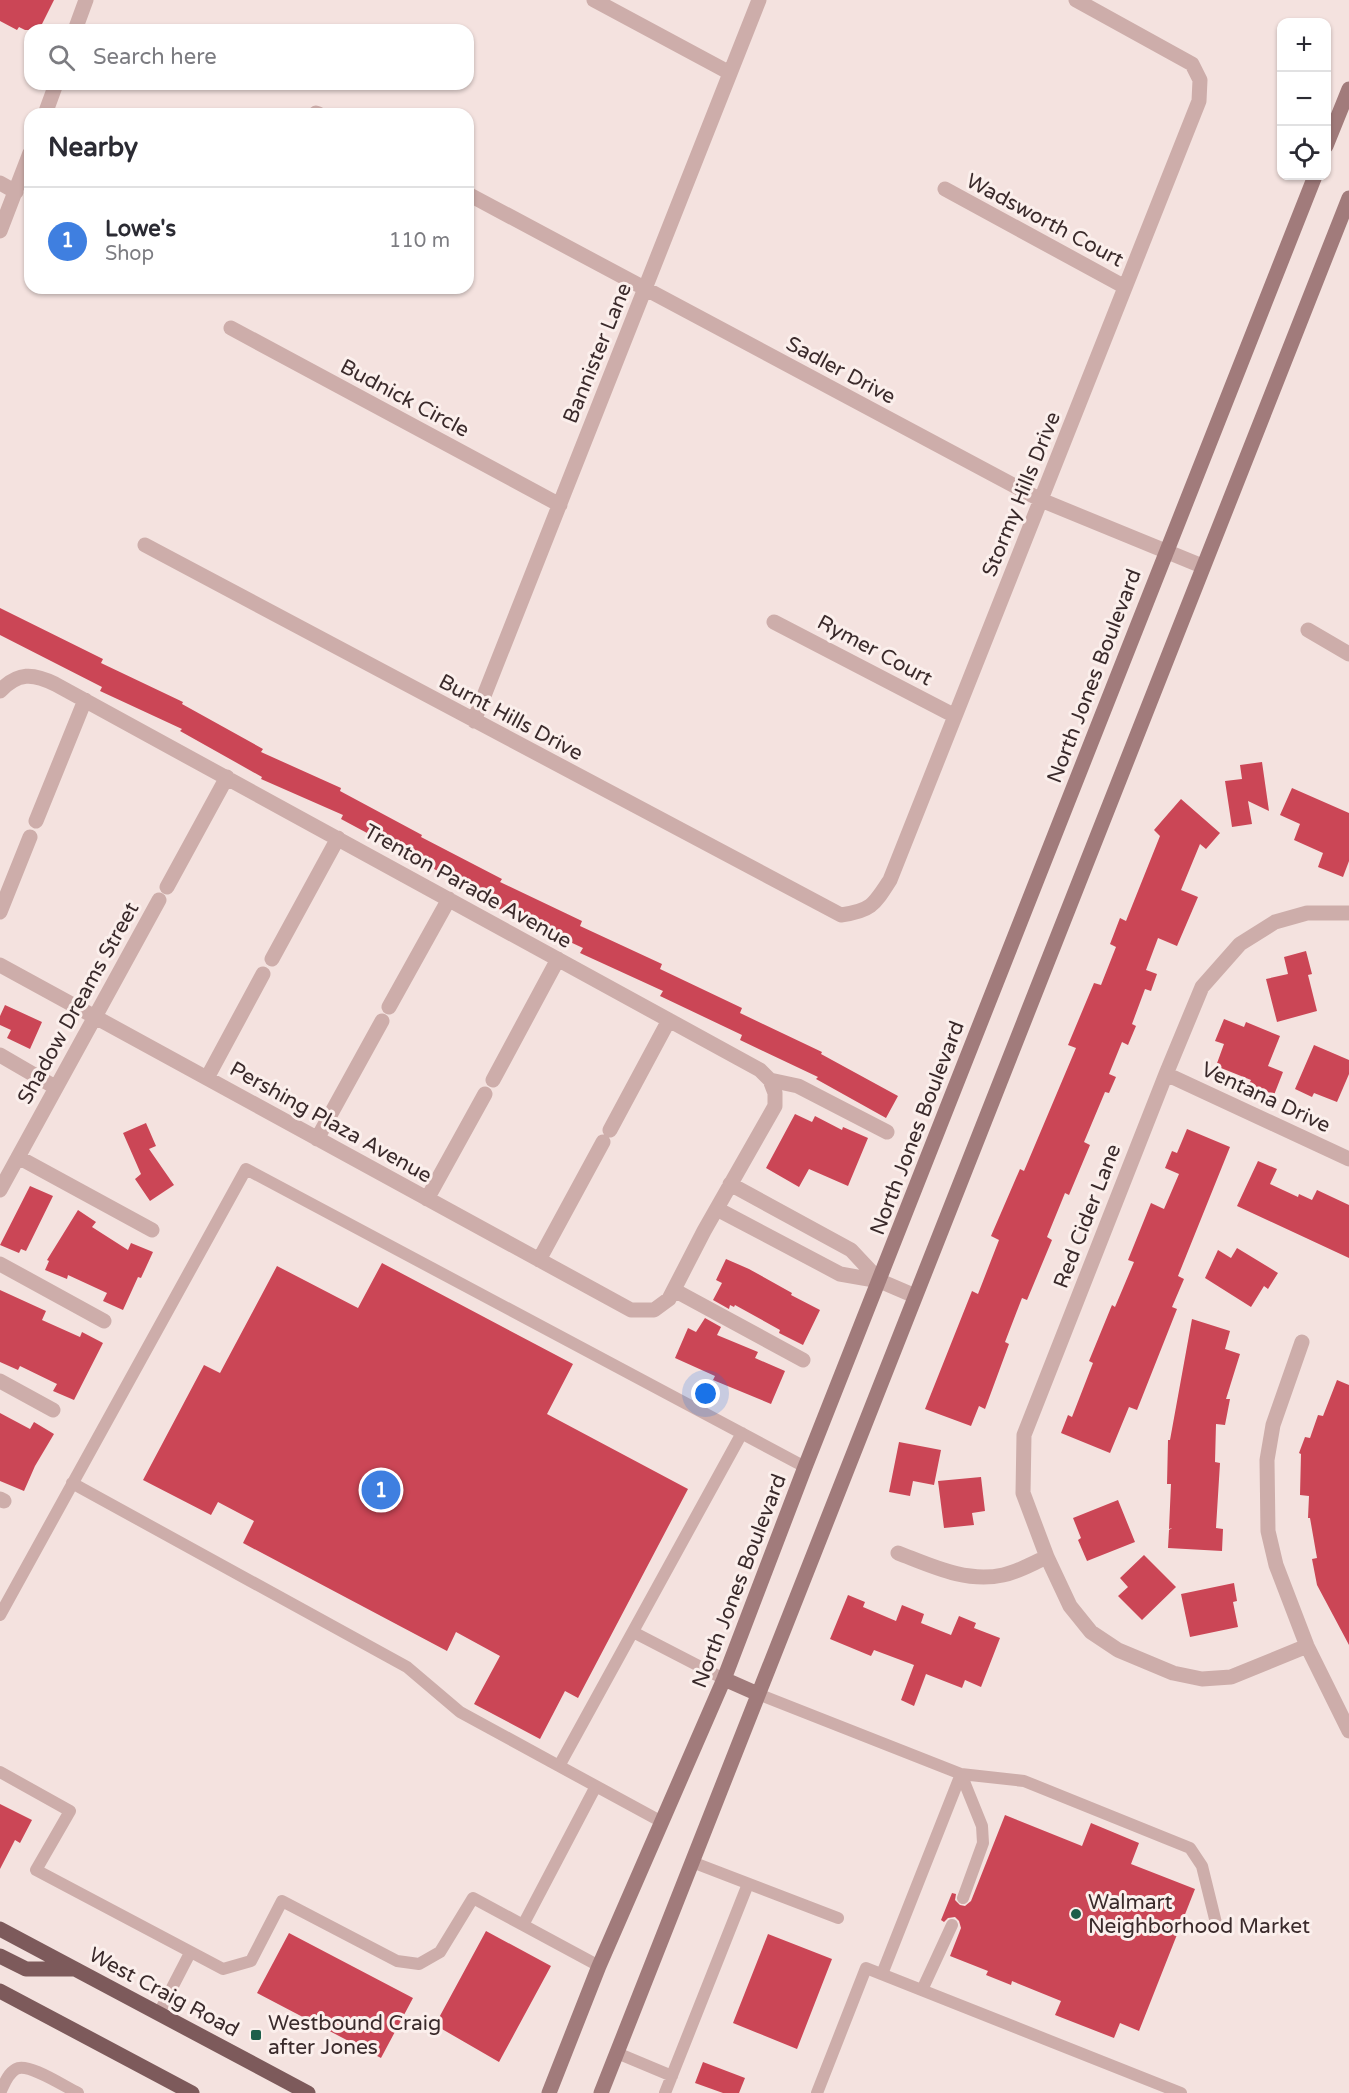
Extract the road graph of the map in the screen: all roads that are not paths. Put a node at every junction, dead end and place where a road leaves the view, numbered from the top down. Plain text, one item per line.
1 (86, 0) edge
2 (594, 0) edge
3 (759, 0) edge
4 (1076, 0) edge
5 (77, 24) edge
6 (730, 73) junction
7 (1349, 89) edge
8 (54, 90) edge
9 (47, 108) edge
10 (1331, 134) edge
11 (24, 170) edge
12 (1313, 180) edge
13 (0, 183) edge
14 (945, 189) dead end
15 (16, 192) junction
16 (474, 197) edge
17 (1349, 198) edge
18 (0, 231) edge
19 (1125, 287) junction
20 (645, 289) junction
21 (231, 328) dead end
22 (1041, 500) junction
23 (560, 505) junction
24 (145, 545) dead end
25 (1166, 551) junction
26 (1203, 566) junction
27 (774, 622) dead end
28 (1308, 630) dead end
29 (1349, 654) edge
30 (0, 691) edge
31 (85, 700) junction
32 (955, 716) junction
33 (474, 721) junction
34 (227, 777) junction
35 (36, 821) dead end
36 (30, 837) dead end
37 (338, 838) junction
38 (448, 899) junction
39 (0, 912) edge
40 (860, 912) joint
41 (1349, 913) edge
42 (272, 959) dead end
43 (558, 959) junction
44 (0, 965) edge
45 (263, 974) dead end
46 (95, 1017) junction
47 (669, 1020) junction
48 (0, 1055) edge
49 (1166, 1074) junction
50 (207, 1078) junction
51 (493, 1080) dead end
52 (770, 1080) junction
53 (55, 1087) junction
54 (485, 1094) dead end
55 (886, 1132) dead end
56 (317, 1139) junction
57 (18, 1157) junction
58 (1349, 1159) edge
59 (2, 1184) edge
60 (730, 1184) junction
61 (428, 1199) junction
62 (717, 1209) junction
63 (152, 1230) dead end
64 (539, 1260) junction
65 (0, 1264) edge
66 (880, 1281) junction
67 (674, 1290) junction
68 (915, 1296) junction
69 (104, 1321) dead end
70 (1302, 1342) dead end
71 (803, 1360) dead end
72 (0, 1381) edge
73 (53, 1410) dead end
74 (742, 1433) junction
75 (806, 1467) junction
76 (72, 1483) junction
77 (898, 1553) dead end
78 (1047, 1557) junction
79 (0, 1615) edge
80 (633, 1632) junction
81 (1307, 1646) junction
82 (724, 1679) junction
83 (758, 1694) junction
84 (1349, 1731) edge
85 (559, 1766) junction
86 (0, 1772) edge
87 (961, 1774) junction
88 (596, 1786) junction
89 (662, 1822) junction
90 (692, 1862) junction
91 (748, 1884) junction
92 (963, 1898) dead end
93 (837, 1918) dead end
94 (523, 1925) junction
95 (952, 1925) dead end
96 (1217, 1927) dead end
97 (0, 1929) edge
98 (190, 1953) junction
99 (0, 1956) edge
100 (599, 1966) junction
101 (76, 1969) junction
102 (882, 1974) junction
103 (922, 1990) junction
104 (0, 1991) edge
105 (159, 2013) junction
106 (617, 2053) junction
107 (672, 2076) junction
108 (0, 2093) edge
109 (78, 2093) edge
110 (192, 2093) edge
111 (308, 2093) edge
112 (549, 2093) edge
113 (601, 2093) edge
114 (665, 2093) edge
115 (817, 2093) edge
116 (1181, 2093) edge

1 - 5 street
2 - 6 street
3 - 6 street, Bannister Lane
4 - 19 street, Stormy Hills Drive
6 - 20 street, Bannister Lane
7 - 10 main road
8 - 9 street
11 - 15 street
12 - 25 main road, North Jones Boulevard
13 - 15 street
14 - 19 street, Wadsworth Court
15 - 18 street
16 - 20 street, Sadler Drive
17 - 26 main road
19 - 22 street, Stormy Hills Drive
20 - 22 street, Sadler Drive
20 - 23 street, Bannister Lane
21 - 23 street, Budnick Circle
22 - 25 street, Sadler Drive
22 - 32 street, Stormy Hills Drive
23 - 33 street, Bannister Lane
24 - 33 street, Burnt Hills Drive
25 - 26 street, Sadler Drive
25 - 66 main road, North Jones Boulevard
26 - 68 main road
27 - 32 street, Rymer Court
28 - 29 street
30 - 31 street, Trenton Parade Avenue
31 - 34 street, Trenton Parade Avenue
31 - 35 street
32 - 40 street, Stormy Hills Drive
33 - 40 street, Burnt Hills Drive
34 - 37 street, Trenton Parade Avenue
34 - 46 street, Shadow Dreams Street
36 - 39 street
37 - 38 street, Trenton Parade Avenue
37 - 42 street
38 - 43 street, Trenton Parade Avenue
38 - 56 street
41 - 49 street, Red Cider Lane
43 - 47 street, Trenton Parade Avenue
43 - 51 street
44 - 46 street, Pershing Plaza Avenue
45 - 50 street
46 - 50 street, Pershing Plaza Avenue
46 - 53 street, Shadow Dreams Street
47 - 52 street, Trenton Parade Avenue
47 - 64 street
48 - 53 street
49 - 58 street, Ventana Drive
49 - 78 street, Red Cider Lane
50 - 56 street, Pershing Plaza Avenue
52 - 55 street, Trenton Parade Avenue
52 - 60 street
53 - 57 street, Shadow Dreams Street
54 - 61 street
56 - 61 street, Pershing Plaza Avenue
57 - 59 street, Shadow Dreams Street
57 - 63 street
60 - 62 street
60 - 66 street
61 - 64 street, Pershing Plaza Avenue
62 - 66 street
62 - 67 street
64 - 67 street, Pershing Plaza Avenue
65 - 69 street
66 - 68 street
66 - 75 main road, North Jones Boulevard
67 - 71 street
68 - 83 main road
70 - 81 street
72 - 73 street
74 - 75 lane
74 - 76 lane
74 - 80 lane
75 - 82 main road, North Jones Boulevard
76 - 79 lane
76 - 85 lane
77 - 78 street
78 - 81 street, Red Cider Lane
80 - 82 lane
80 - 85 lane
81 - 84 street
82 - 83 main road
82 - 89 main road, North Jones Boulevard
83 - 87 lane
83 - 90 main road
85 - 88 lane
86 - 98 lane
87 - 92 lane
87 - 96 lane
87 - 102 lane
88 - 89 lane
88 - 94 lane
89 - 100 main road, North Jones Boulevard
90 - 91 lane
90 - 106 main road
91 - 93 lane
91 - 107 lane
94 - 98 lane
94 - 100 lane
95 - 103 lane
97 - 101 main road, West Craig Road
98 - 105 lane
99 - 101 main road
100 - 112 main road, North Jones Boulevard
101 - 105 main road, West Craig Road
102 - 103 lane
102 - 115 lane
103 - 116 lane
104 - 110 main road
105 - 111 main road, West Craig Road
106 - 107 lane
106 - 113 main road
107 - 114 lane
108 - 109 lane

